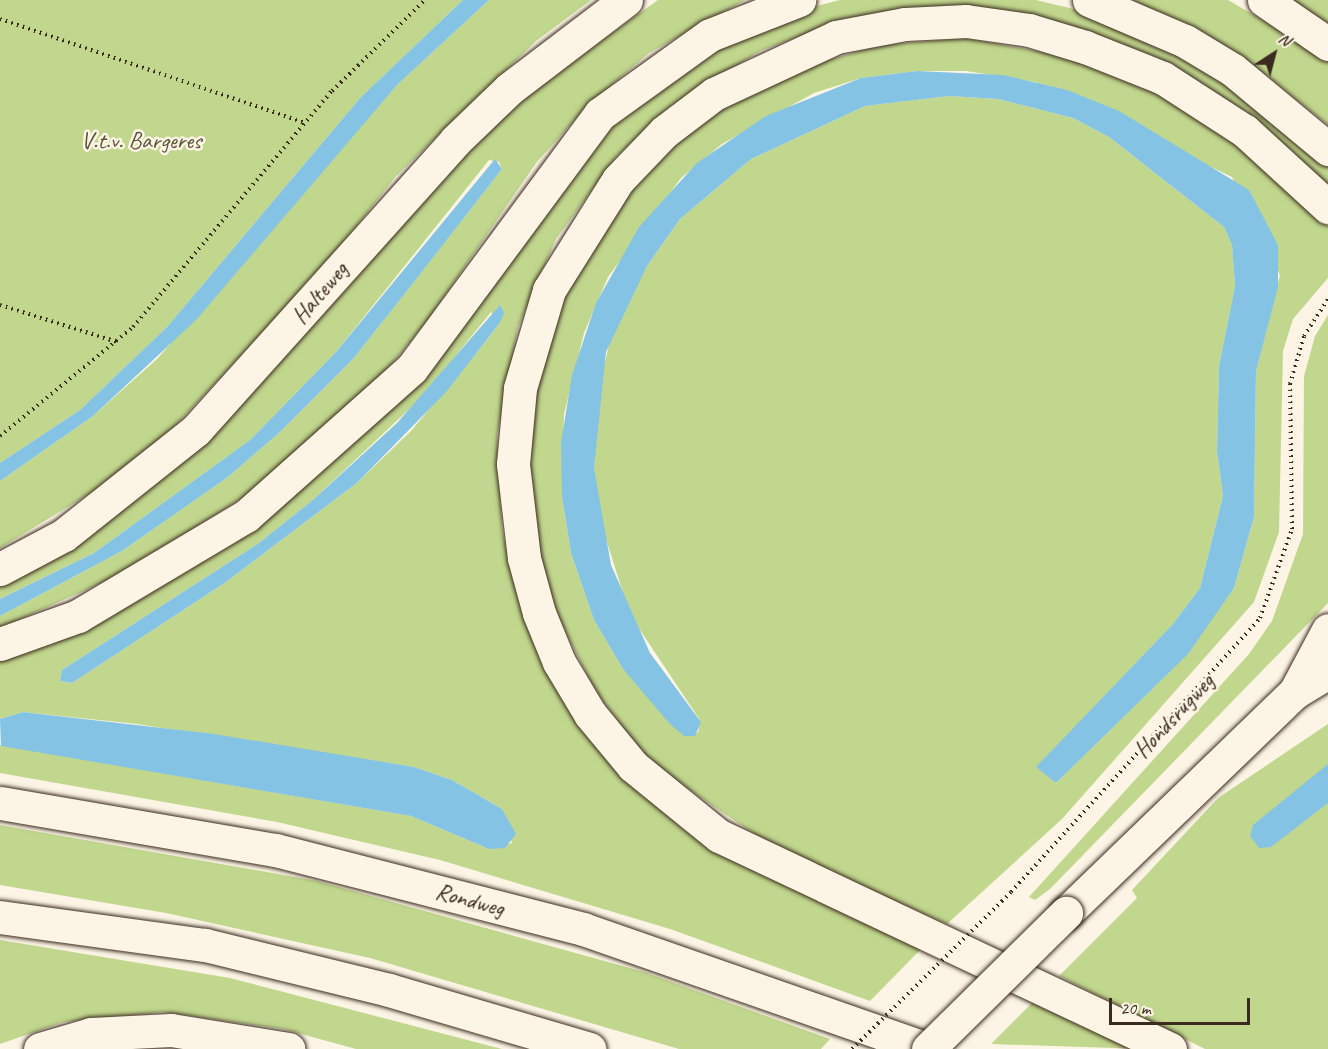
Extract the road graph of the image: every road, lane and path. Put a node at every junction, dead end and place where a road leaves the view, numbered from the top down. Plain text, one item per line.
1 (425, 0) edge
2 (626, 0) edge
3 (799, 0) edge
4 (1089, 0) edge
5 (1264, 0) edge
6 (0, 19) edge
7 (1328, 44) edge
8 (305, 123) junction
9 (1328, 149) edge
10 (1328, 207) edge
11 (1328, 299) edge
12 (0, 305) edge
13 (117, 342) junction
14 (0, 436) edge
15 (0, 569) edge
16 (1328, 630) edge
17 (0, 644) edge
18 (1328, 672) edge
19 (1295, 692) junction
20 (0, 803) edge
21 (0, 917) edge
22 (40, 1049) edge
23 (288, 1049) edge
24 (589, 1049) edge
25 (852, 1049) edge
26 (928, 1049) edge
27 (1170, 1049) edge

1 - 8 path
2 - 15 main road, Halteweg
3 - 17 main road
4 - 9 main road
5 - 7 main road
6 - 8 path
8 - 13 path
10 - 27 main road
11 - 25 path, Hondsrugweg, bridge
12 - 13 path
13 - 14 path
16 - 19 main road
18 - 19 main road
19 - 26 main road, bridge
20 - 26 main road, Rondweg
21 - 24 main road
22 - 23 main road

